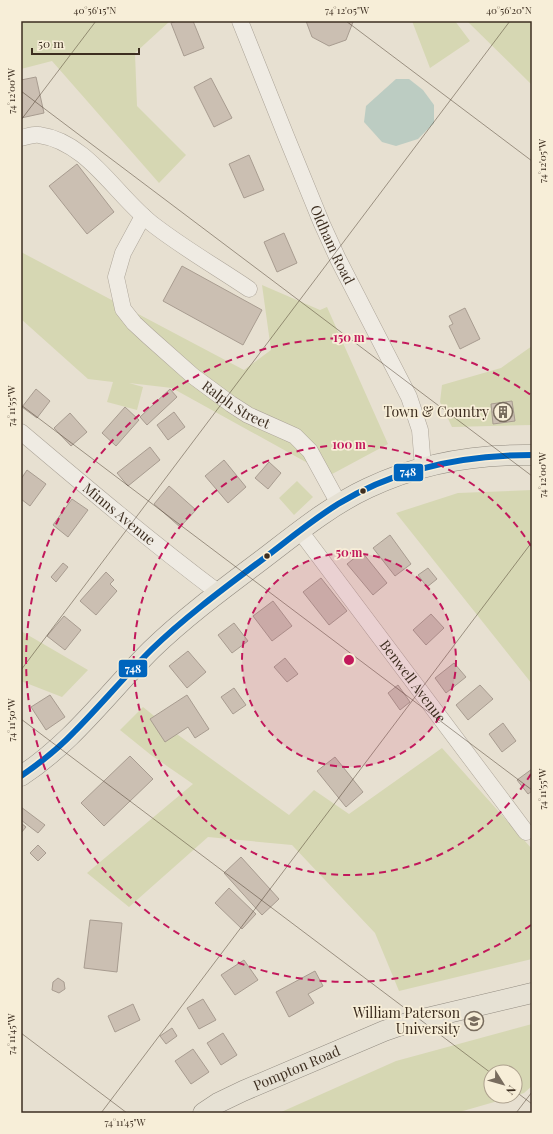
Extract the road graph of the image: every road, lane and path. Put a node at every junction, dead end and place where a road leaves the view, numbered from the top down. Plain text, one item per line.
1 (240, 21) edge
2 (21, 138) edge
3 (144, 216) junction
4 (249, 289) dead end
5 (21, 432) edge
6 (532, 456) edge
7 (424, 467) junction
8 (340, 504) junction
9 (300, 531) junction
10 (219, 593) junction
11 (21, 776) edge
12 (526, 832) dead end
13 (532, 993) edge
14 (203, 1113) edge

1 - 7 street, Oldham Road
2 - 3 street
3 - 4 street
3 - 8 street, Ralph Street
5 - 10 street, Minns Avenue
6 - 7 main road
7 - 8 main road
8 - 9 main road
9 - 10 main road
9 - 12 street, Benwell Avenue
10 - 11 main road
13 - 14 main road, Pompton Road

